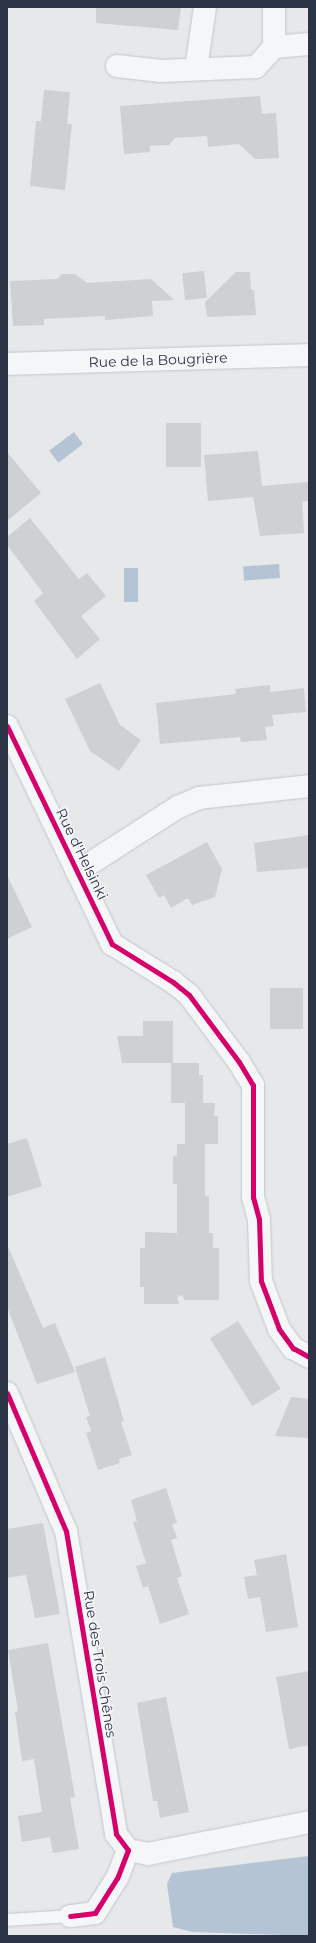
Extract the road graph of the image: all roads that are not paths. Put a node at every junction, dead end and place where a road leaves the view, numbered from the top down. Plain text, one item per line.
1 (204, 7) edge
2 (274, 7) edge
3 (309, 44) edge
4 (274, 47) junction
5 (117, 66) dead end
6 (196, 69) junction
7 (309, 355) edge
8 (7, 364) edge
9 (7, 726) edge
10 (309, 786) edge
11 (77, 872) junction
12 (309, 1358) edge
13 (7, 1393) edge
14 (13, 1423) edge
15 (309, 1822) edge
16 (128, 1850) junction
17 (70, 1916) joint
18 (7, 1920) edge

1 - 6 street
2 - 4 street
3 - 4 street
4 - 6 street
5 - 6 street
7 - 8 street, Rue de la Bougrière
9 - 11 street, Rue d'Helsinki
10 - 11 street
11 - 12 street, Rue d'Helsinki
13 - 14 street, Rue des Trois Chênes
14 - 16 street, Rue des Trois Chênes
15 - 16 street
16 - 17 street
17 - 18 lane

